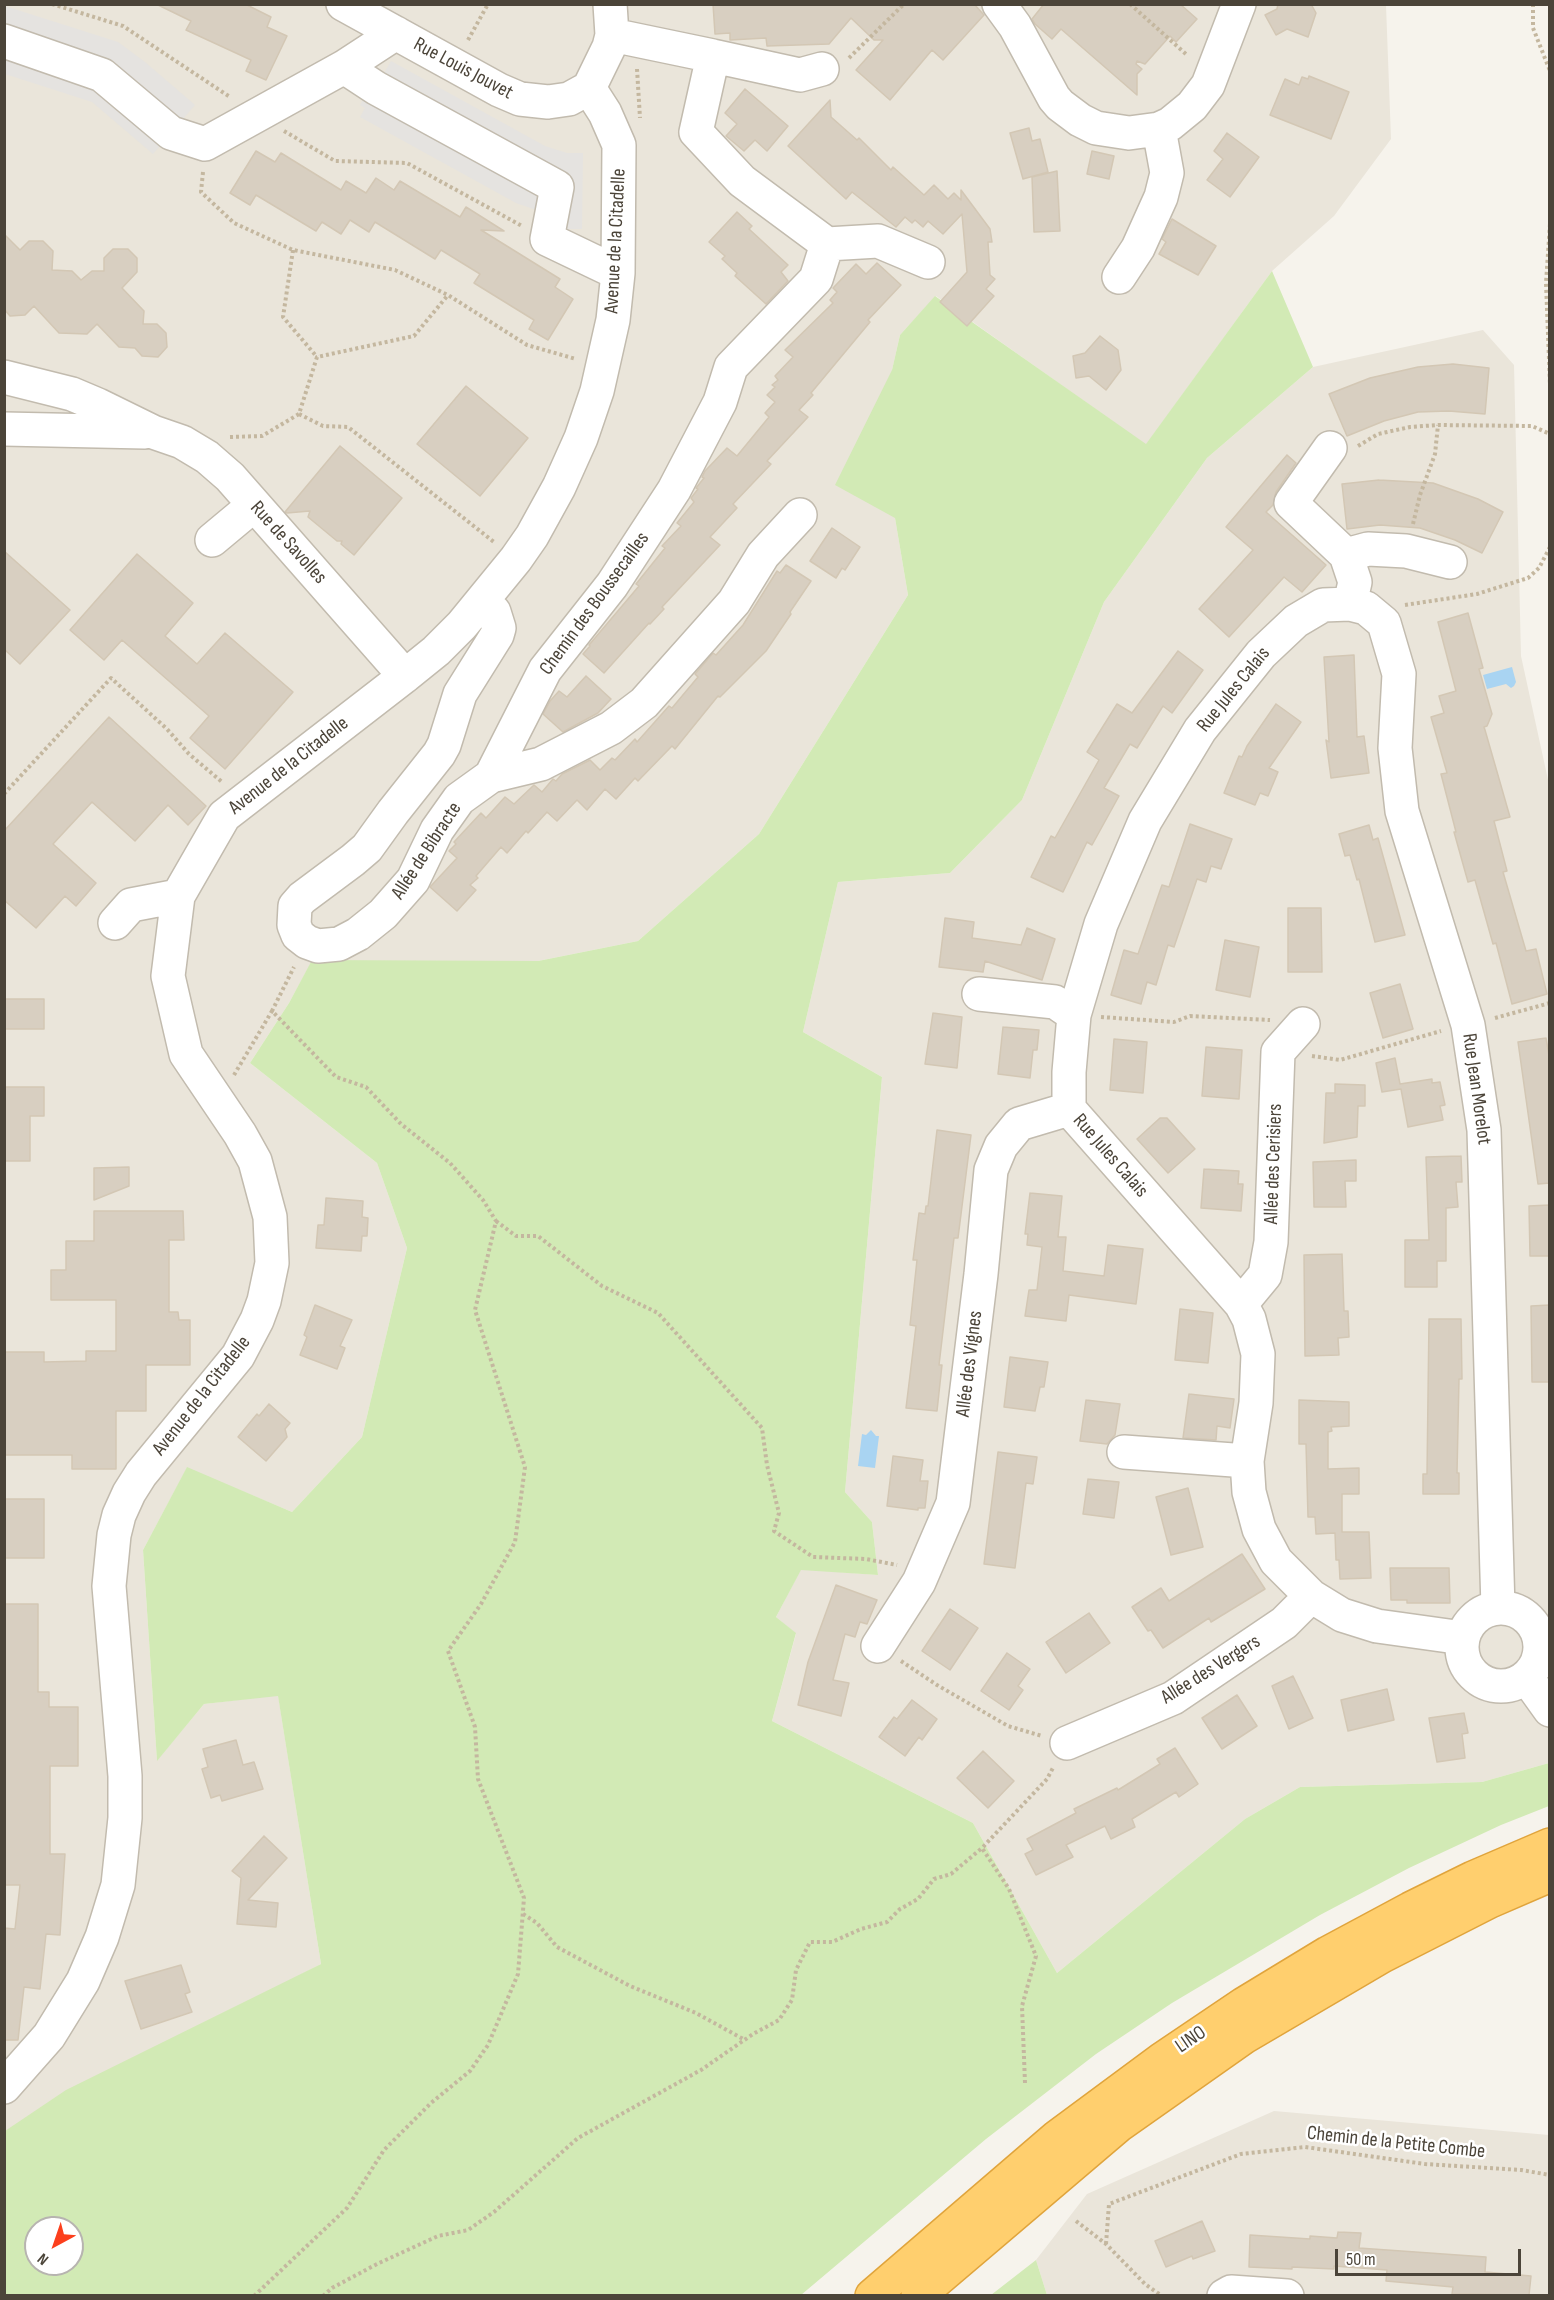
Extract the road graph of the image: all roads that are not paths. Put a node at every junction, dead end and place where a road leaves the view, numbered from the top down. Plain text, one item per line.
1 (343, 4) edge
2 (999, 4) edge
3 (1239, 4) edge
4 (611, 20) edge
5 (396, 33) junction
6 (4, 41) edge
7 (713, 56) junction
8 (344, 67) junction
9 (822, 69) road end
10 (589, 88) junction
11 (1159, 129) junction
12 (827, 244) junction
13 (928, 262) dead end
14 (618, 273) junction
15 (1119, 277) dead end
16 (4, 377) edge
17 (4, 429) edge
18 (153, 432) junction
19 (1330, 448) road end
20 (254, 504) junction
21 (800, 515) dead end
22 (212, 540) dead end
23 (1346, 555) junction
24 (1450, 562) dead end
25 (483, 600) junction
26 (1350, 603) junction
27 (405, 676) junction
28 (491, 776) junction
29 (178, 896) junction
30 (116, 923) dead end
31 (979, 994) dead end
32 (1074, 1015) junction
33 (1303, 1024) road end
34 (1069, 1109) junction
35 (1241, 1304) junction
36 (1124, 1452) dead end
37 (1247, 1461) junction
38 (1311, 1596) junction
39 (1498, 1608) junction
40 (1463, 1638) junction
41 (878, 1646) road end
42 (1527, 1678) junction
43 (1550, 1710) edge
44 (1067, 1743) road end
45 (1550, 1845) edge
46 (1550, 1875) edge
47 (4, 2087) edge
48 (872, 2295) edge
49 (918, 2295) edge
50 (1224, 2295) edge
51 (1287, 2295) edge

1 - 5 street, Rue Louis Jouvet
2 - 11 street
3 - 11 street
4 - 7 street
4 - 10 street
5 - 8 street
5 - 10 street, Rue Louis Jouvet
6 - 8 street
7 - 9 street
7 - 12 street
8 - 14 street
10 - 14 street, Avenue de la Citadelle
11 - 15 street
12 - 13 street
12 - 28 street, Chemin des Boussecailles
14 - 25 street, Avenue de la Citadelle
16 - 18 street, Rue de Savolles
17 - 18 street, Rue de Savolles
18 - 20 street, Rue de Savolles
19 - 23 street
20 - 22 street
20 - 27 street, Rue de Savolles
21 - 28 street, Allée de Bibracte
23 - 24 street
23 - 26 street
25 - 27 street, Avenue de la Citadelle
25 - 28 street, Allée de Bibracte
26 - 32 street, Rue Jules Calais
26 - 39 street, Rue Jean Morelot
27 - 29 street, Avenue de la Citadelle
29 - 30 street
29 - 47 street, Avenue de la Citadelle
31 - 32 street
32 - 34 street, Rue Jules Calais
33 - 35 street, Allée des Cerisiers
34 - 35 street, Rue Jules Calais
34 - 41 street, Allée des Vignes
35 - 37 street, Rue Jules Calais
36 - 37 street
37 - 38 street, Rue Jules Calais
38 - 40 street, Rue Jules Calais
38 - 44 street, Allée des Vergers
39 - 40 street
39 - 42 street
40 - 42 street
42 - 43 street
45 - 48 highway, LINO
46 - 49 highway, LINO
50 - 51 street

